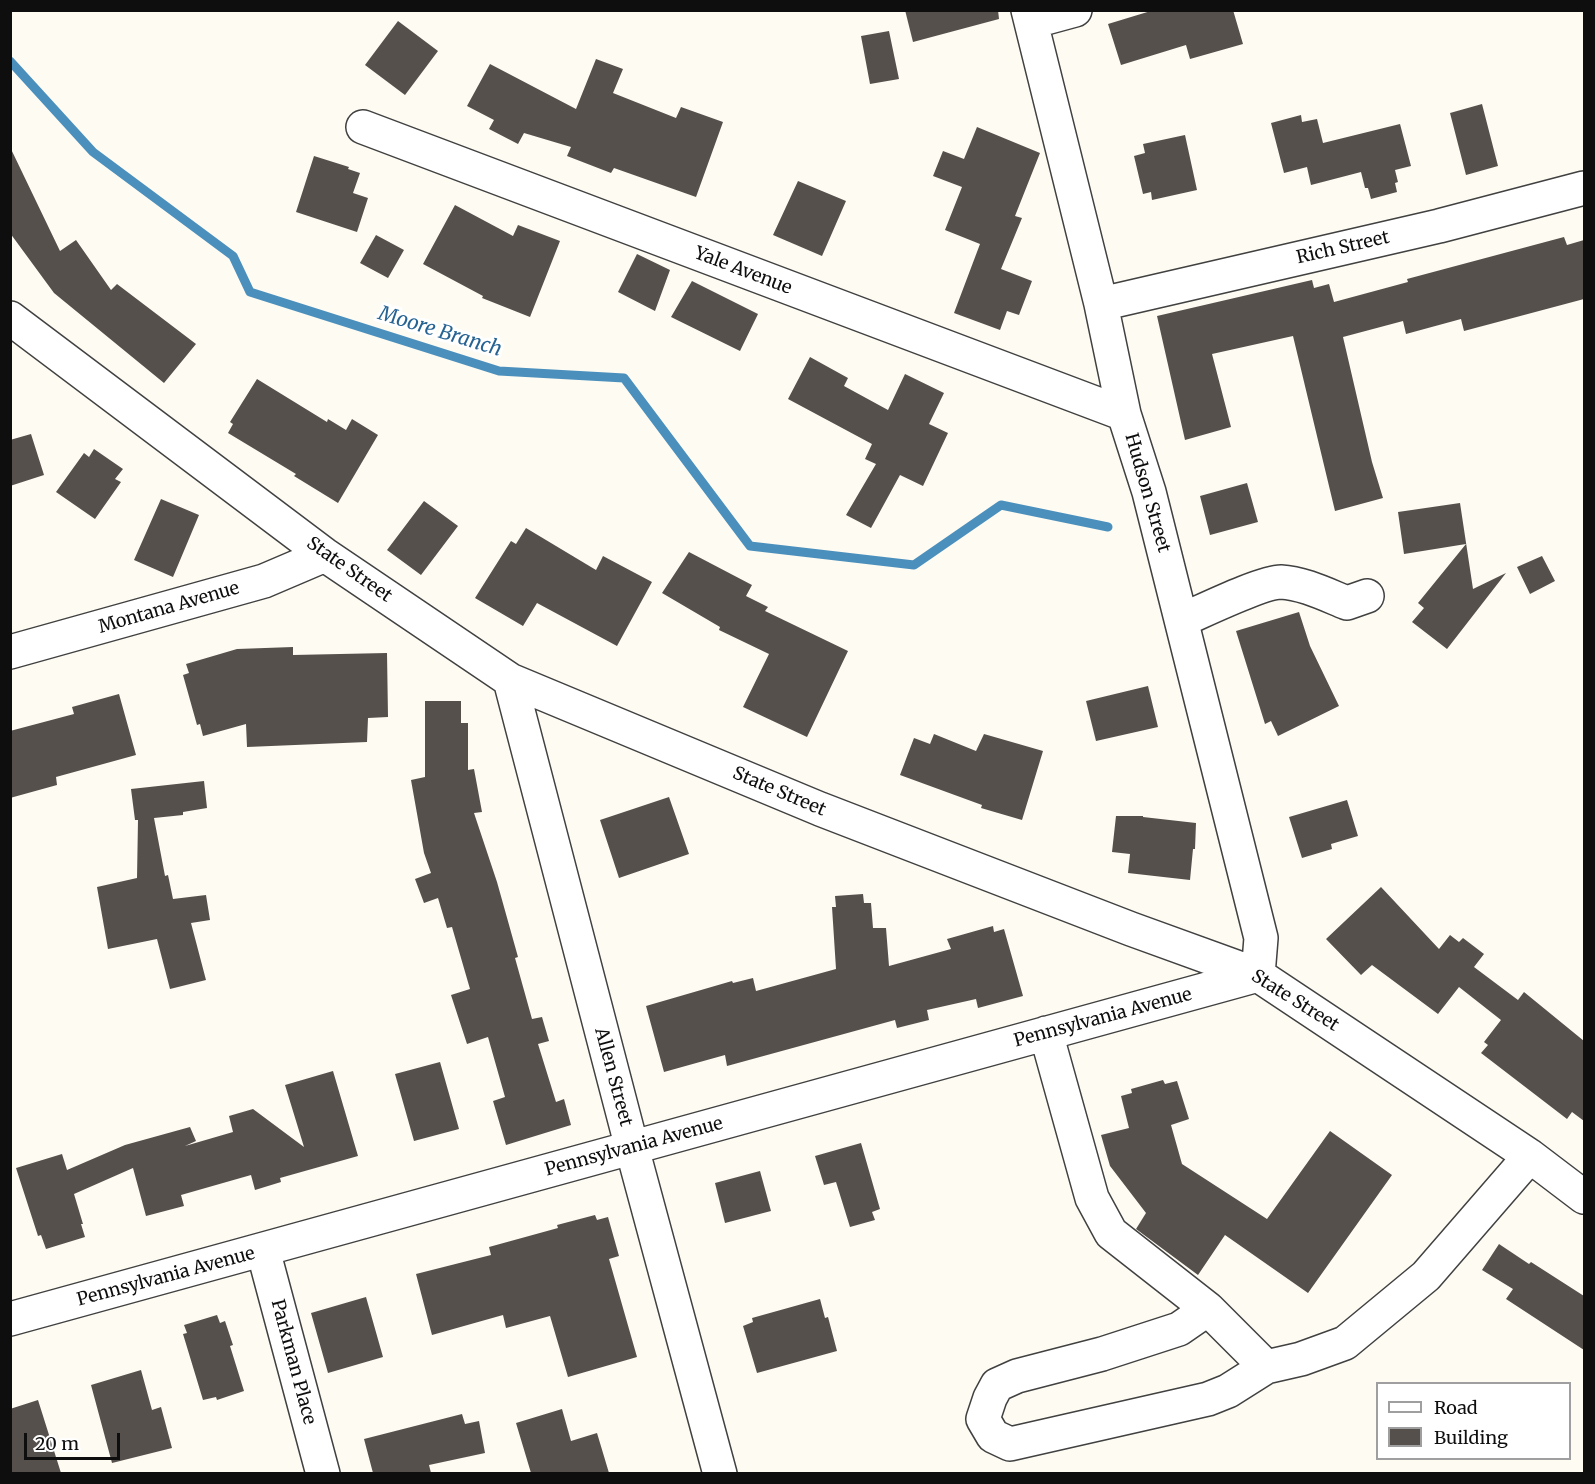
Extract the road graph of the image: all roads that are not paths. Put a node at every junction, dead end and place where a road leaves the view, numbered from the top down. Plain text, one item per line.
1 (1075, 10) edge
2 (1029, 16) edge
3 (363, 127) dead end
4 (1584, 188) edge
5 (1101, 304) junction
6 (10, 318) edge
7 (1124, 414) junction
8 (325, 555) junction
9 (1366, 596) dead end
10 (1182, 620) junction
11 (10, 652) edge
12 (510, 680) junction
13 (1258, 975) junction
14 (1046, 1033) junction
15 (632, 1148) junction
16 (1530, 1156) junction
17 (1584, 1197) edge
18 (263, 1250) junction
19 (1208, 1309) junction
20 (10, 1319) edge
21 (1266, 1367) junction
22 (323, 1473) edge
23 (720, 1473) edge

1 - 2 street
2 - 5 street, Hudson Street
3 - 7 street, Yale Avenue
4 - 5 street, Rich Street
5 - 7 street, Hudson Street
6 - 8 street, State Street
7 - 10 street, Hudson Street
8 - 11 street, Montana Avenue
8 - 12 street, State Street
9 - 10 street
10 - 13 street, Hudson Street
12 - 13 street, State Street
12 - 15 street, Allen Street
13 - 14 street, Pennsylvania Avenue
13 - 16 street, State Street
14 - 15 street, Pennsylvania Avenue
14 - 19 street
15 - 18 street, Pennsylvania Avenue
15 - 23 street, Allen Street
16 - 17 street, State Street
16 - 21 street
18 - 20 street, Pennsylvania Avenue
18 - 22 street, Parkman Place
19 - 21 street
19 - 21 street

